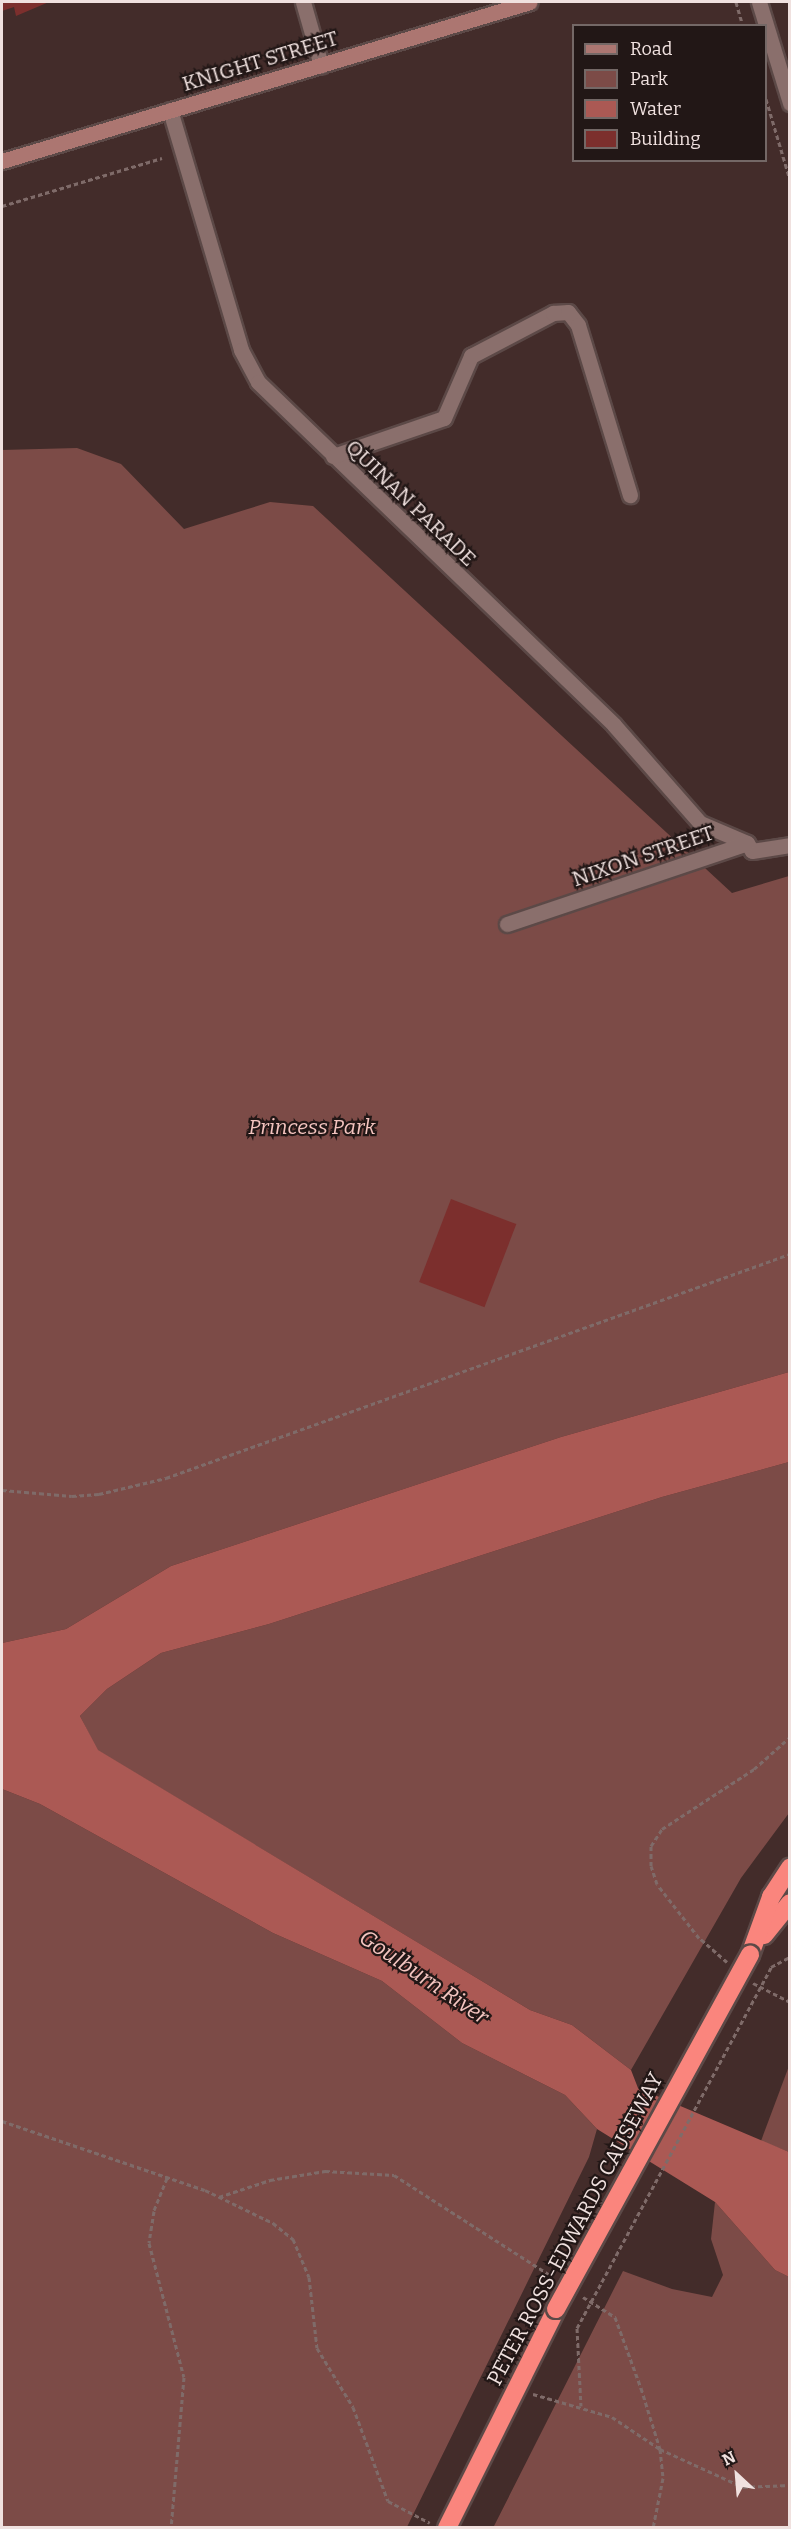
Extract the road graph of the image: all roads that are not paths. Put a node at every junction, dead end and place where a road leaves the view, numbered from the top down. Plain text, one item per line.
1 (303, 2) edge
2 (531, 2) edge
3 (759, 2) edge
4 (766, 24) edge
5 (767, 29) edge
6 (321, 65) junction
7 (789, 103) edge
8 (170, 110) junction
9 (2, 161) edge
10 (333, 456) junction
11 (630, 495) dead end
12 (747, 843) junction
13 (789, 845) edge
14 (507, 924) dead end
15 (789, 1868) edge
16 (789, 1904) edge
17 (750, 1955) junction
18 (447, 2528) edge

1 - 6 street
2 - 6 street, KNIGHT STREET
3 - 4 street
5 - 7 street
6 - 8 street, KNIGHT STREET
8 - 9 street, KNIGHT STREET
8 - 10 street, QUINAN PARADE
10 - 11 street
10 - 12 street, QUINAN PARADE
12 - 13 street, NIXON STREET
12 - 14 street, NIXON STREET
15 - 17 highway
16 - 17 highway
17 - 18 highway, PETER ROSS-EDWARDS CAUSEWAY, bridge

